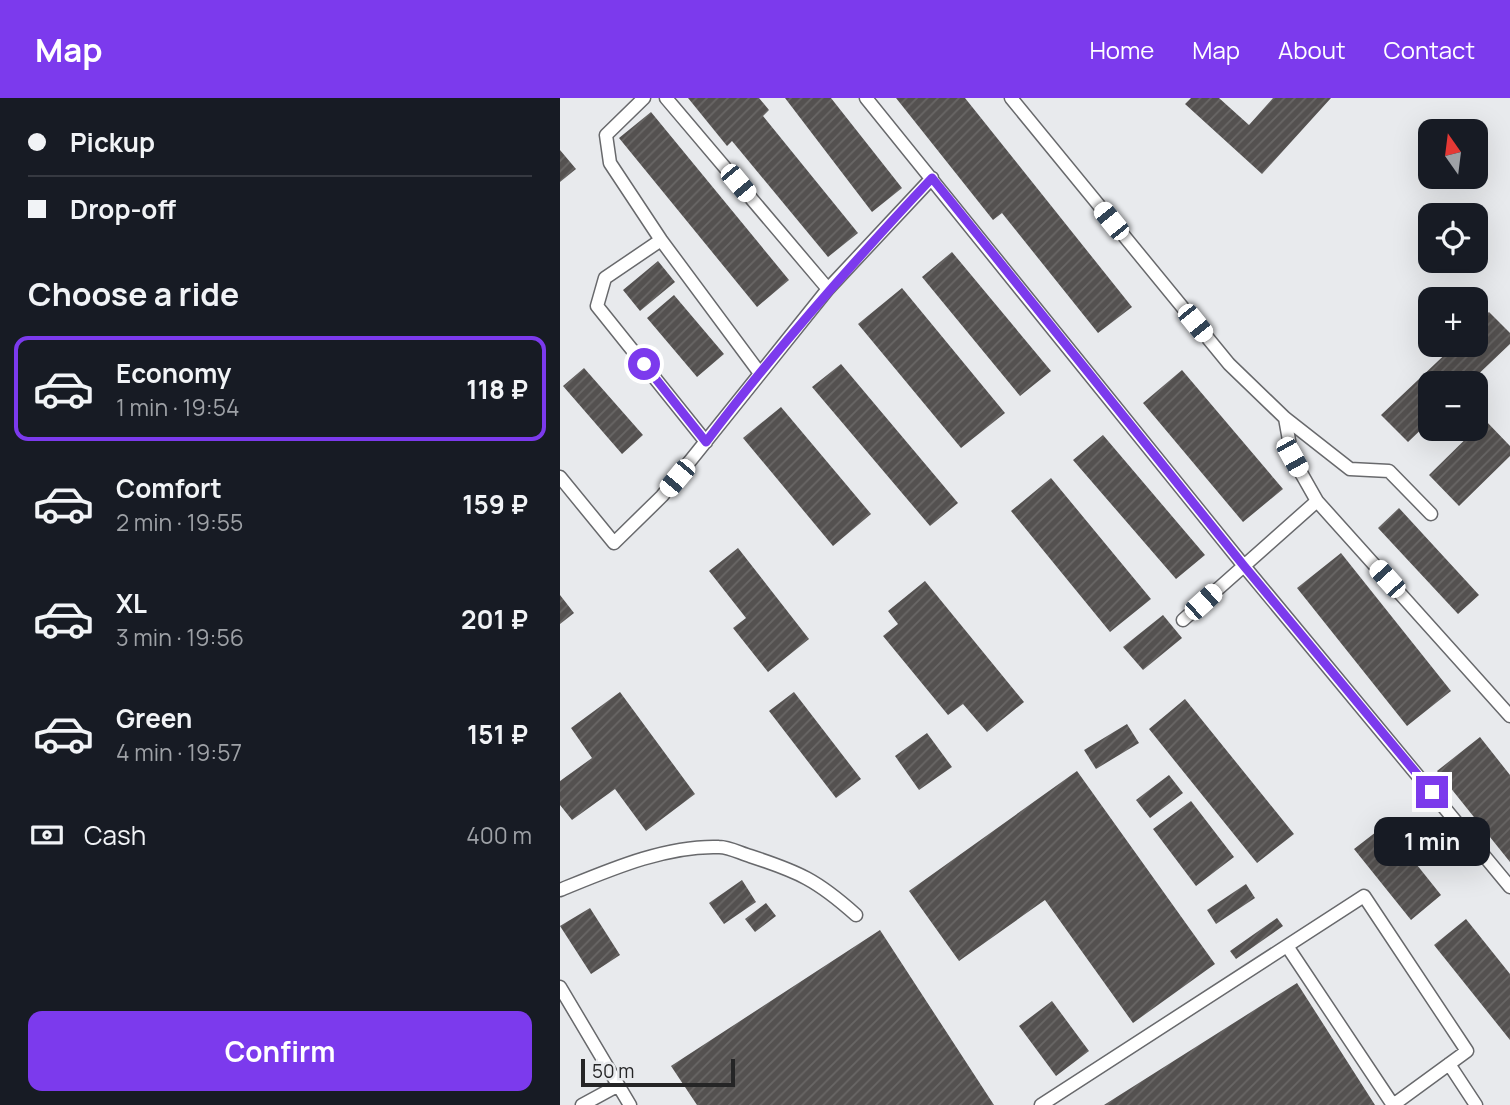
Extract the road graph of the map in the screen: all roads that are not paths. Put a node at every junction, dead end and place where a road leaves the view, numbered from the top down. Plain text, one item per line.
1 (644, 98) edge
2 (666, 98) edge
3 (866, 98) edge
4 (1011, 98) edge
5 (932, 178) junction
6 (661, 240) junction
7 (828, 289) junction
8 (760, 372) junction
9 (1285, 418) junction
10 (706, 442) junction
11 (560, 477) edge
12 (1317, 501) junction
13 (1431, 514) dead end
14 (1244, 566) junction
15 (1183, 620) dead end
16 (1510, 716) edge
17 (1510, 887) edge
18 (560, 890) edge
19 (856, 915) dead end
20 (1287, 946) junction
21 (560, 987) edge
22 (1449, 1065) junction
23 (617, 1086) junction
24 (582, 1105) edge
25 (630, 1105) edge
26 (1041, 1105) edge
27 (1476, 1105) edge

1 - 6 lane
2 - 7 lane
3 - 5 lane
4 - 9 lane
5 - 7 lane
5 - 14 lane
6 - 8 lane
6 - 10 lane
7 - 8 lane
8 - 10 lane
9 - 12 lane
9 - 13 lane
10 - 11 lane
12 - 14 lane
12 - 16 lane
14 - 15 lane
14 - 17 lane
18 - 19 lane
20 - 22 lane
20 - 22 lane
20 - 26 lane
21 - 23 lane
22 - 27 lane
23 - 24 lane
23 - 25 lane

